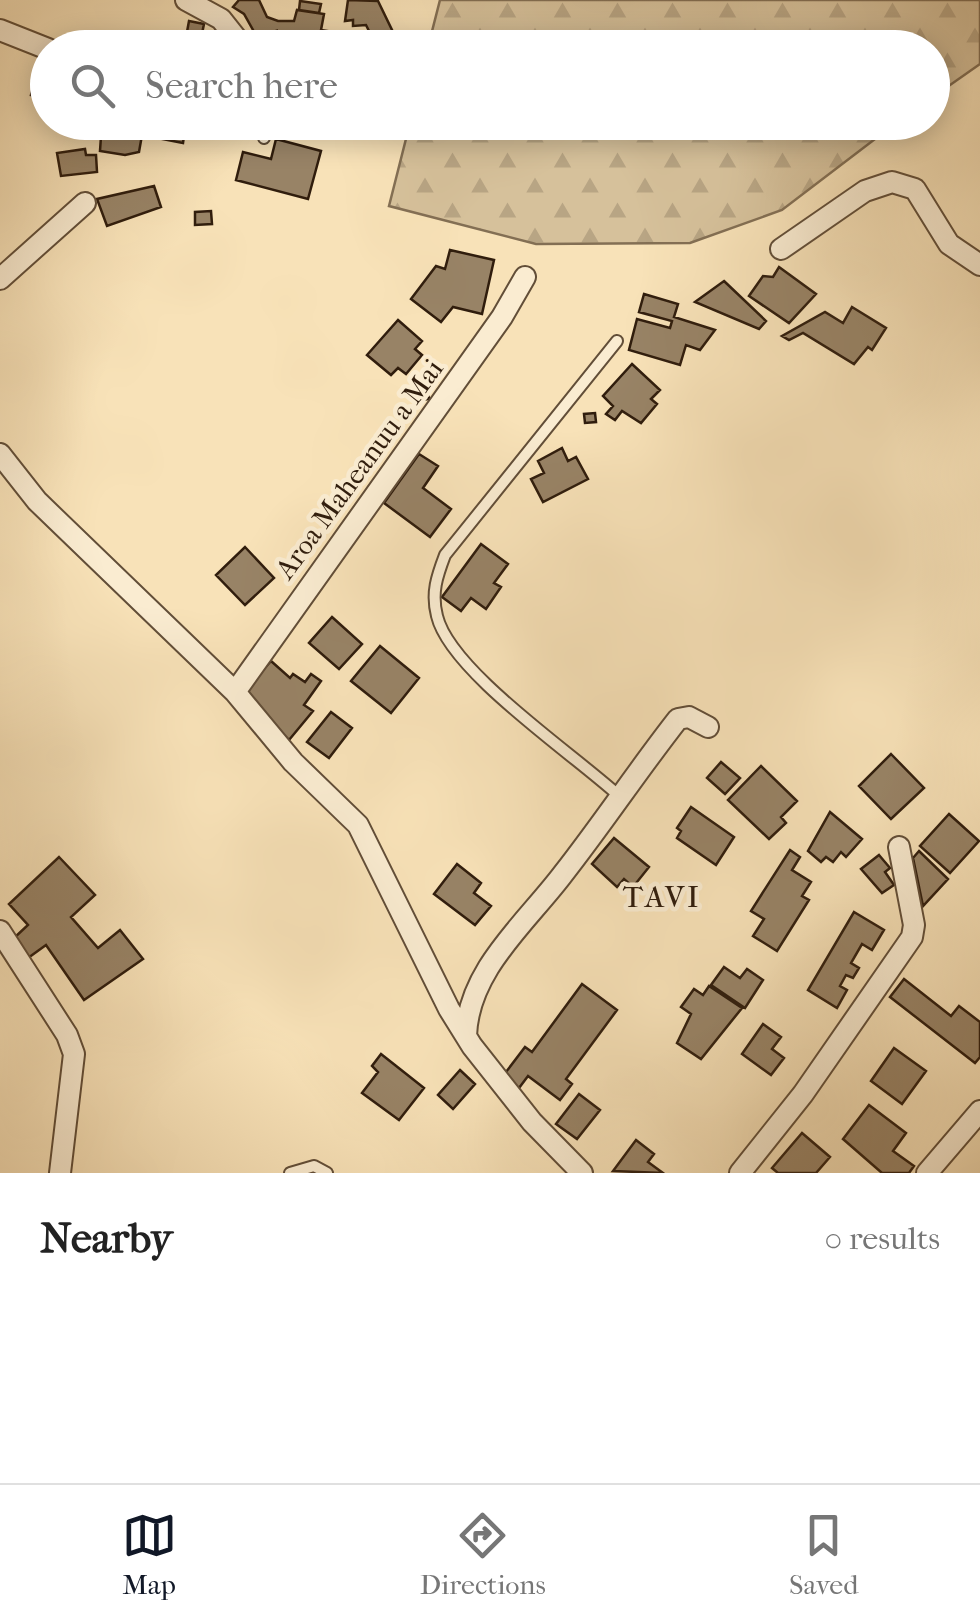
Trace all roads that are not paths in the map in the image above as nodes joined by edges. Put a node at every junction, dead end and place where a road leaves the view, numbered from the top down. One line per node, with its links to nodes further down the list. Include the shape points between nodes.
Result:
1 (186, 0): 3 (street)
2 (0, 30): 4 (street)
3 (230, 30)
4 (30, 42)
5 (84, 204): 9 (street)
6 (781, 249): 7 (street, via 892,182 916,189 950,244)
7 (980, 265)
8 (525, 276): 12 (street, Aroa Maheanuu a Mai)
9 (0, 279)
10 (617, 341): 14 (lane, via 444,555 434,586 437,618 459,660)
11 (0, 454): 12 (street, via 37,501)
12 (234, 692): 17 (street, via 358,826)
13 (708, 727): 14 (street, via 689,717 678,720)
14 (618, 794): 17 (street, via 472,996)
15 (900, 847): 23 (street, via 912,937)
16 (0, 932): 19 (street, via 74,1054)
17 (466, 1036): 22 (street, via 532,1122)
18 (980, 1112): 24 (street)
19 (60, 1173)
20 (290, 1173): 21 (lane, via 314,1166)
21 (328, 1173)
22 (582, 1173)
23 (740, 1173)
24 (927, 1173)

